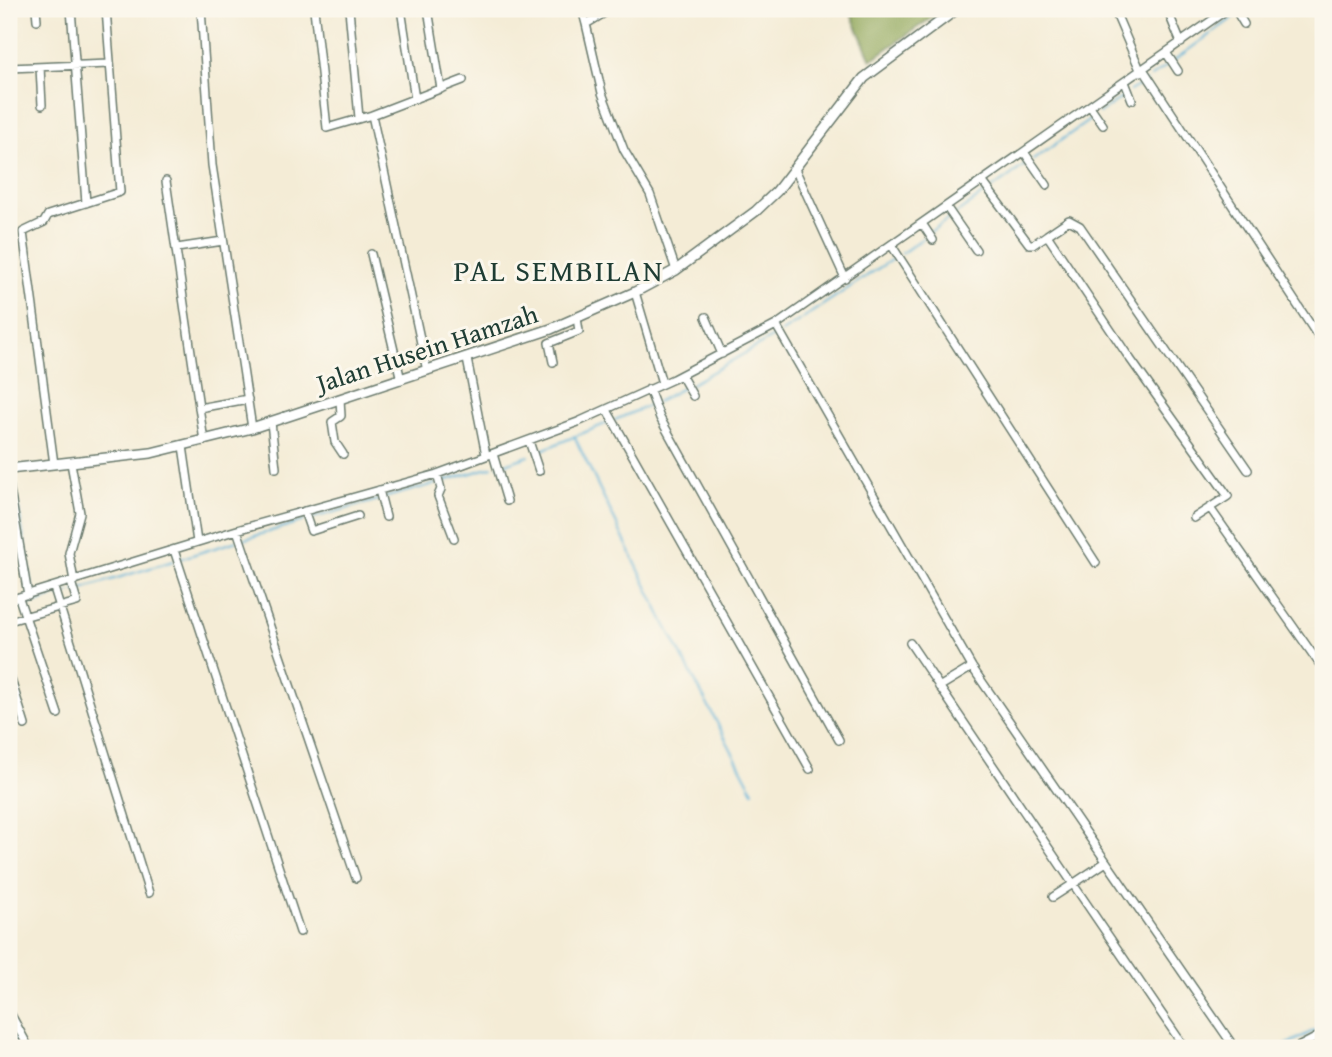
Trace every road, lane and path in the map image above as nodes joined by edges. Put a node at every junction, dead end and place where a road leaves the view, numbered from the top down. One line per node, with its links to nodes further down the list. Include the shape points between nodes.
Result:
1 (36, 9): 16 (street)
2 (71, 9): 22 (street)
3 (106, 9): 21 (street)
4 (201, 9): 47 (street, via 212,165)
5 (314, 9): 35 (street, via 327,128)
6 (349, 9): 35 (street)
7 (401, 9): 31 (street)
8 (428, 9): 29 (street)
9 (582, 9): 18 (street)
10 (611, 9): 18 (street)
11 (957, 9): 38 (street, Jalan Husein Hamzah, via 864,78)
12 (1114, 9): 26 (street)
13 (1167, 9): 19 (street)
14 (1228, 9): 19 (street)
15 (1235, 9): 17 (street)
16 (37, 20)
17 (1243, 22)
18 (586, 24): 52 (street, via 602,93 624,149 650,194)
19 (1181, 43): 20 (street)
20 (1168, 56): 25 (street); 26 (street)
21 (109, 64): 22 (street); 42 (street, via 120,192)
22 (74, 66): 23 (street); 42 (street)
23 (40, 67): 24 (street); 32 (street)
24 (9, 68)
25 (1177, 70)
26 (1143, 71): 28 (street); 58 (street)
27 (463, 80): 29 (street)
28 (1125, 83): 30 (street); 33 (street)
29 (441, 89): 31 (street)
30 (1131, 97)
31 (415, 99): 34 (street)
32 (42, 106)
33 (1091, 107): 36 (street); 37 (street)
34 (372, 115): 35 (street); 62 (street)
35 (359, 118)
36 (1101, 124)
37 (1026, 154): 40 (street); 41 (street)
38 (794, 169): 52 (street, Jalan Husein Hamzah, via 756,211); 53 (street)
39 (166, 181): 49 (street)
40 (985, 184): 43 (street); 45 (street, via 1030,245)
41 (1047, 186)
42 (86, 203): 80 (street, via 48,215 44,222 23,232)
43 (948, 209): 44 (street); 50 (street)
44 (924, 227): 46 (street); 48 (street)
45 (1047, 235): 83 (street, via 1069,220 1080,226); 89 (street, via 1228,496)
46 (933, 240)
47 (223, 241): 49 (street); 68 (street)
48 (892, 247): 53 (street); 98 (street)
49 (177, 248): 70 (street)
50 (976, 250)
51 (371, 254): 64 (street)
52 (676, 270): 54 (street, Jalan Husein Hamzah)
53 (845, 278): 57 (street)
54 (635, 292): 56 (street, Jalan Husein Hamzah); 65 (street)
55 (706, 317): 59 (street)
56 (577, 318): 60 (street, Jalan Husein Hamzah); 61 (street, via 579,331 549,343)
57 (776, 326): 59 (street); 108 (street)
58 (1323, 344)
59 (722, 354): 63 (street)
60 (467, 359): 62 (street, Jalan Husein Hamzah); 78 (street)
61 (553, 362)
62 (427, 371): 64 (street, Jalan Husein Hamzah)
63 (681, 375): 65 (street); 67 (street)
64 (401, 380): 69 (street, Jalan Husein Hamzah)
65 (662, 383): 66 (street)
66 (649, 391): 71 (street); 114 (street)
67 (693, 396)
68 (248, 399): 70 (street); 73 (street)
69 (340, 400): 72 (street, Jalan Husein Hamzah); 77 (street, via 341,416 332,422 335,442)
70 (199, 408): 74 (street)
71 (608, 411): 75 (street); 115 (street)
72 (271, 422): 73 (street, Jalan Husein Hamzah); 82 (street)
73 (253, 428): 74 (street, Jalan Husein Hamzah)
74 (204, 441): 76 (street, Jalan Husein Hamzah)
75 (530, 443): 78 (street); 84 (street)
76 (183, 446): 79 (street, Jalan Husein Hamzah); 96 (street)
77 (343, 454)
78 (491, 456): 85 (street); 88 (street)
79 (71, 463): 80 (street, Jalan Husein Hamzah); 99 (street, via 80,513 69,553)
80 (54, 464): 81 (street, Jalan Husein Hamzah)
81 (11, 468)
82 (276, 468)
83 (1248, 470)
84 (539, 471)
85 (437, 476): 87 (street); 95 (street, via 438,496)
86 (9, 484): 101 (street)
87 (379, 493): 90 (street); 92 (street)
88 (507, 501)
89 (1210, 508): 93 (street); 109 (street)
90 (305, 513): 91 (street, via 311,531); 94 (street)
91 (358, 516)
92 (386, 517)
93 (1194, 519)
94 (238, 533): 96 (street); 117 (street)
95 (454, 538)
96 (197, 542): 97 (street)
97 (175, 552): 99 (street); 121 (street)
98 (1096, 563)
99 (73, 583): 100 (street); 104 (street, via 77,602)
100 (54, 588): 101 (street); 104 (street)
101 (31, 594): 102 (street)
102 (20, 598): 103 (street); 105 (street)
103 (9, 600)
104 (58, 606): 105 (street); 119 (street)
105 (24, 615): 106 (street); 112 (street)
106 (9, 621)
107 (910, 643): 111 (street)
108 (972, 667): 111 (street); 116 (street)
109 (1323, 669)
110 (9, 673): 113 (street)
111 (939, 687): 118 (street)
112 (58, 714)
113 (25, 725)
114 (839, 740)
115 (810, 769)
116 (1106, 862): 118 (street); 124 (street)
117 (356, 878)
118 (1073, 884): 120 (street); 126 (street)
119 (149, 893)
120 (1053, 897)
121 (300, 932)
122 (9, 1012): 125 (street)
123 (1323, 1034): 127 (street)
124 (1234, 1047)
125 (29, 1048)
126 (1185, 1048)
127 (1296, 1048)

